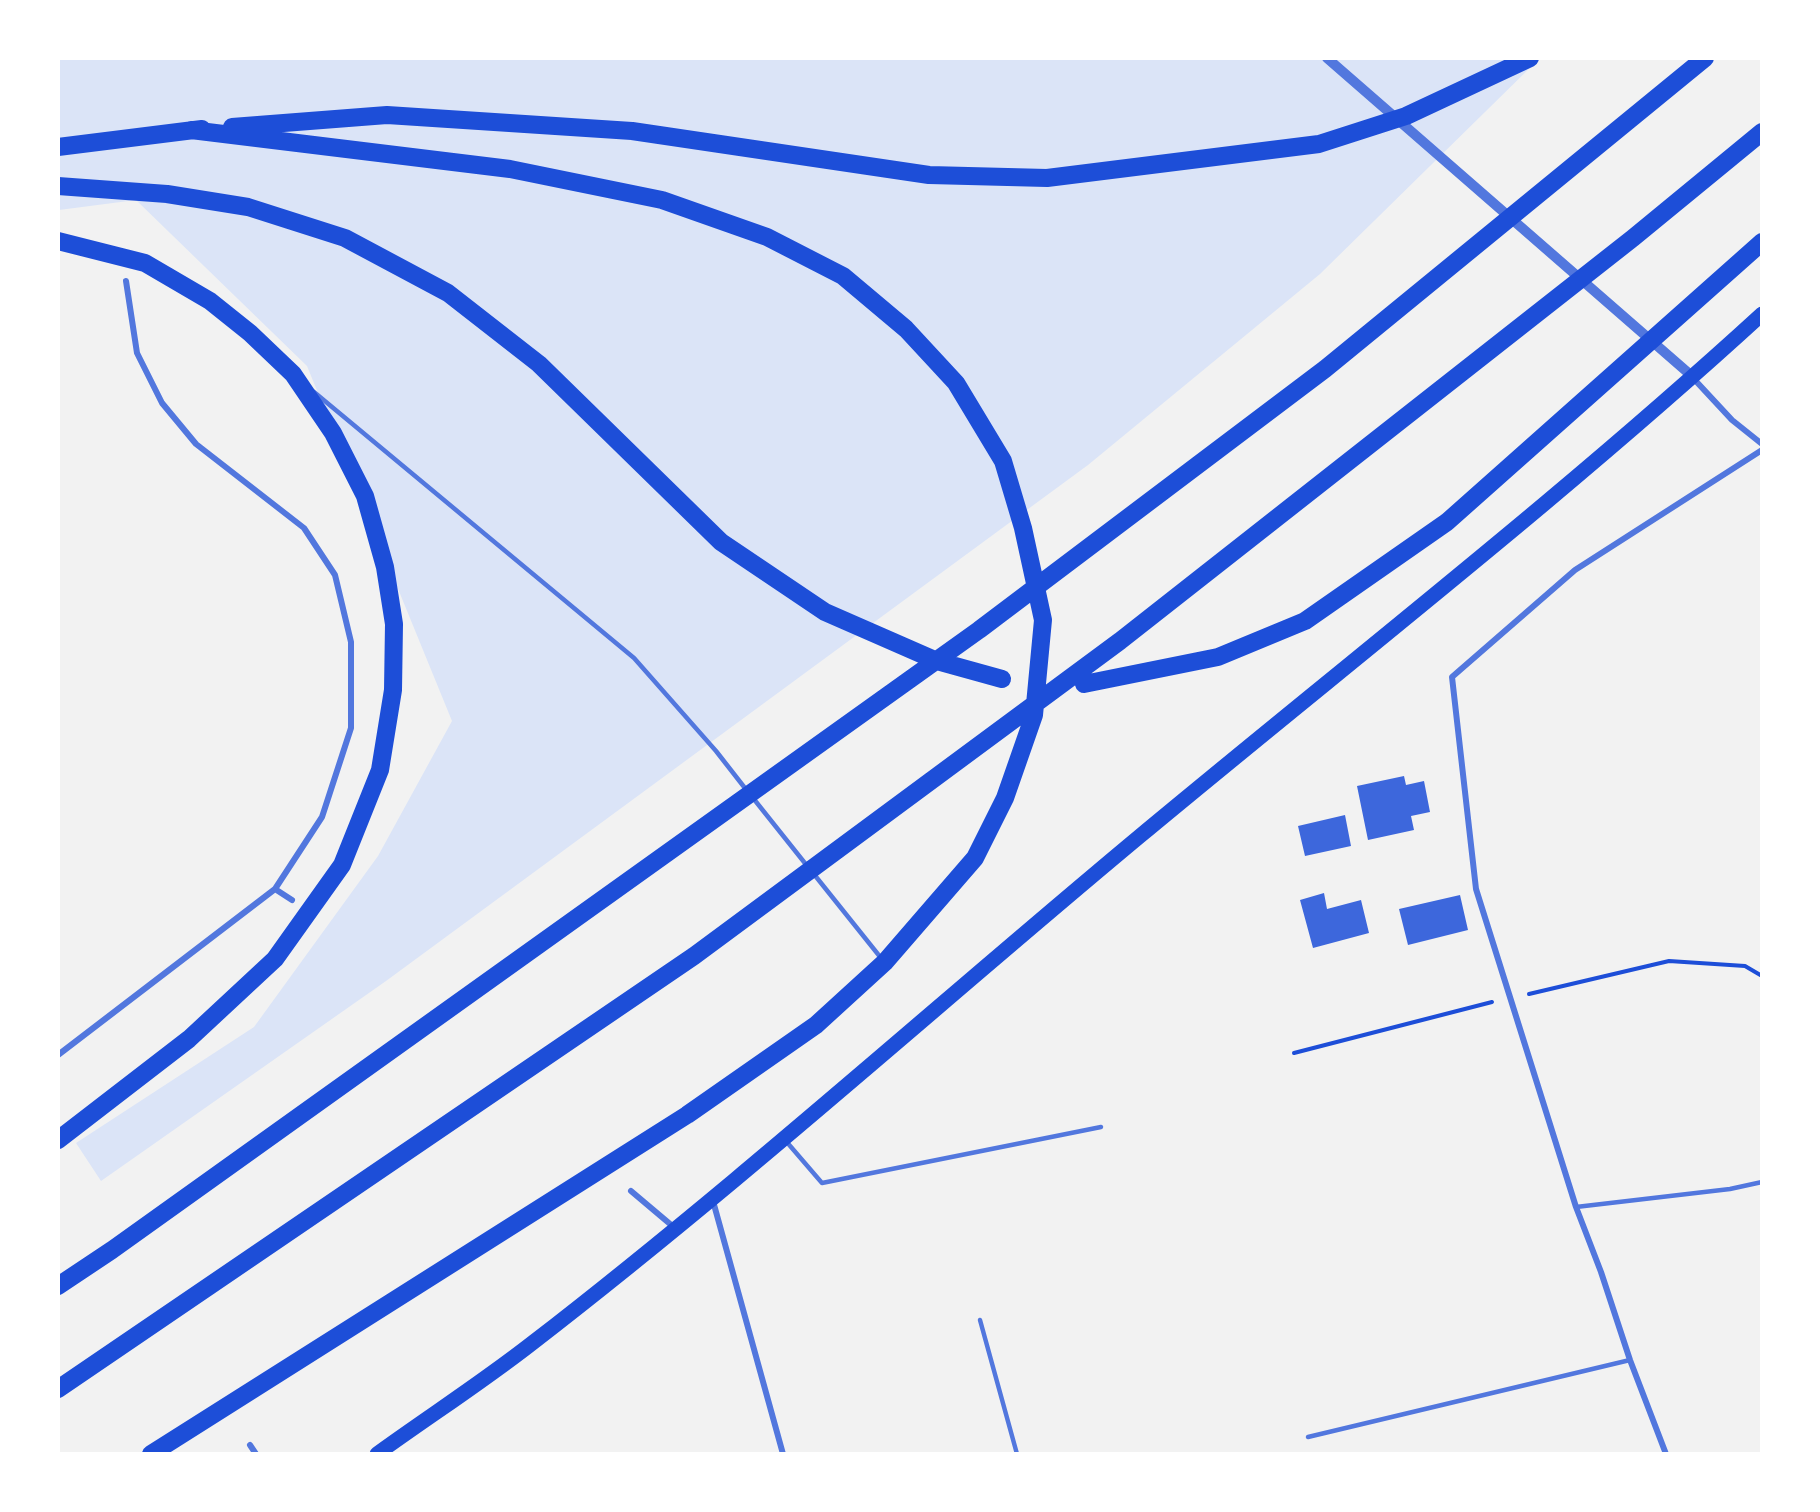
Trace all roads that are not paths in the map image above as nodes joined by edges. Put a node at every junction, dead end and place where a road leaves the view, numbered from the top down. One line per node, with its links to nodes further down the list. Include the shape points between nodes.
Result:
1 (1327, 58): 13 (street)
2 (1530, 58): 4 (highway, via 1406,116 1319,144 1047,178 929,175 632,131 387,115)
3 (1705, 58): 30 (highway, via 1325,369 979,630)
4 (191, 130): 6 (highway); 20 (highway, via 510,169 662,200 767,237 843,276 906,329 956,383 1003,461 1023,528 1043,620 1034,715 1005,798 975,858)
5 (1761, 132): 33 (highway, via 1633,238 1120,641 693,956)
6 (58, 147)
7 (58, 186): 16 (highway, via 166,194 248,207 345,238 448,292 539,364 721,542 825,612 937,661)
8 (58, 241): 12 (highway, via 145,263 210,301)
9 (1761, 242): 17 (highway, via 1447,522 1305,621 1218,657)
10 (126, 281): 18 (street, via 137,353 162,403 196,444 304,528 335,575 351,642 351,729 322,817)
11 (1761, 314): 13 (main road)
12 (293, 374): 20 (lane, via 634,658 716,751); 24 (highway, via 333,433 365,496 385,567 394,624 393,690 380,770 342,865 275,959 189,1039)
13 (1692, 377): 14 (street); 23 (main road, via 1569,484 1129,845)
14 (1761, 444)
15 (1761, 450): 28 (street, via 1575,570 1452,677 1476,889)
16 (1002, 679)
17 (1084, 684)
18 (275, 889): 19 (street); 21 (street)
19 (292, 900)
20 (885, 962): 36 (highway, via 816,1025 687,1115)
21 (58, 1056)
22 (1101, 1127): 23 (lane, via 822,1183)
23 (784, 1139): 27 (main road)
24 (58, 1140)
25 (1761, 1182): 28 (lane)
26 (631, 1191): 29 (street)
27 (712, 1200): 29 (main road); 39 (street)
28 (1576, 1207): 32 (street)
29 (676, 1229): 38 (main road, via 527,1347)
30 (58, 1286)
31 (980, 1320): 40 (lane)
32 (1630, 1360): 34 (lane); 41 (street)
33 (58, 1389)
34 (1308, 1437)
35 (250, 1445): 37 (street)
36 (151, 1454)
37 (256, 1454)
38 (377, 1454)
39 (783, 1454)
40 (1017, 1454)
41 (1666, 1454)

